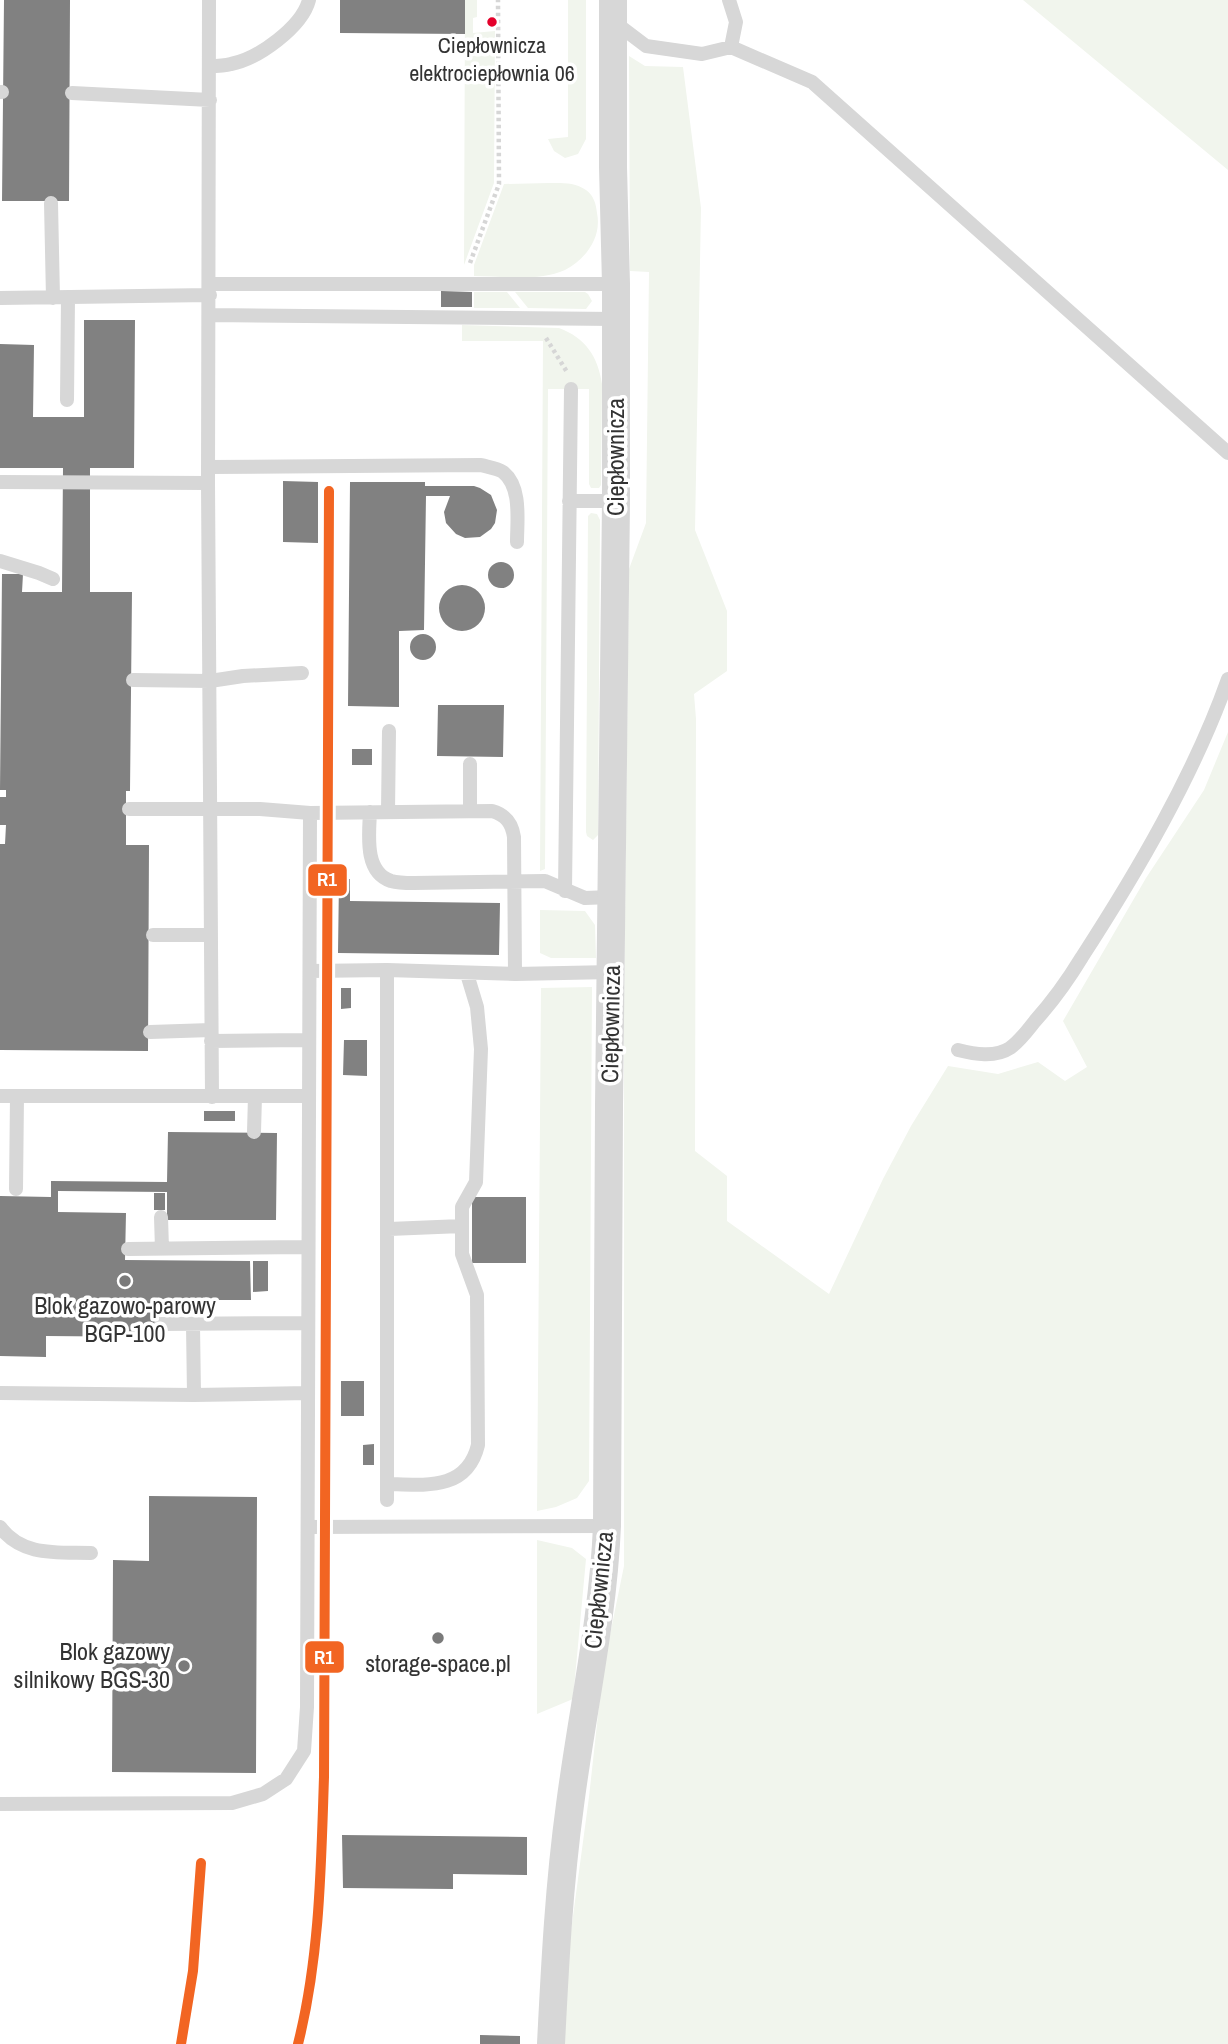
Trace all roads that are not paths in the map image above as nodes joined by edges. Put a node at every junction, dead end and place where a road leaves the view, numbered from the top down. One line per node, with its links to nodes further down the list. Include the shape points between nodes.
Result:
1 (209, 0): 6 (lane)
2 (309, 0): 6 (lane, via 296,23 269,46 246,60)
3 (729, 0): 5 (lane, via 736,22)
4 (613, 10): 5 (lane, via 646,46 702,54); 10 (street, Ciepłownicza)
5 (731, 47): 19 (lane, via 812,82)
6 (209, 66): 8 (lane)
7 (72, 93): 8 (lane)
8 (210, 100): 11 (lane)
9 (51, 203): 13 (lane)
10 (616, 284): 11 (lane); 16 (street, Ciepłownicza)
11 (209, 289): 14 (lane); 15 (lane)
12 (0, 298): 13 (lane)
13 (53, 298): 14 (lane)
14 (68, 298): 18 (lane)
15 (210, 315): 16 (lane); 20 (lane)
16 (616, 318): 24 (street, Ciepłownicza)
17 (571, 389): 23 (lane)
18 (67, 400)
19 (1228, 453)
20 (209, 467): 22 (lane); 25 (lane, via 481,465 503,472 510,481 517,506)
21 (0, 482): 22 (lane)
22 (208, 483): 31 (lane)
23 (569, 501): 24 (lane); 41 (lane)
24 (616, 501): 42 (street, Ciepłownicza)
25 (517, 542)
26 (0, 561): 27 (lane)
27 (53, 579)
28 (302, 673): 31 (lane)
29 (1228, 679): 53 (lane, via 1155,837 1059,994 1020,1039 1001,1053)
30 (132, 680): 31 (lane)
31 (210, 681): 35 (lane)
32 (389, 731): 38 (lane)
33 (470, 764): 36 (lane)
34 (129, 809): 35 (lane)
35 (211, 810): 39 (lane); 44 (lane)
36 (470, 811): 38 (lane); 40 (lane, via 500,813 510,822)
37 (370, 812): 38 (lane); 39 (lane); 40 (lane, via 370,852 383,877 414,883)
38 (388, 812)
39 (310, 813): 46 (lane)
40 (515, 881): 41 (lane, via 545,881); 49 (lane)
41 (565, 891): 42 (lane, via 585,898)
42 (611, 897): 47 (street, Ciepłownicza)
43 (153, 935): 44 (lane)
44 (211, 935): 51 (lane)
45 (387, 970): 46 (lane); 48 (lane); 63 (lane)
46 (310, 971): 52 (lane)
47 (612, 972): 49 (lane); 75 (street, Ciepłownicza)
48 (467, 974): 49 (lane); 62 (lane, via 478,1007 481,1049 476,1182 461,1207)
49 (514, 974)
50 (150, 1032): 51 (lane)
51 (211, 1036): 52 (lane); 58 (lane)
52 (308, 1040): 57 (lane)
53 (958, 1050)
54 (0, 1096): 55 (lane)
55 (17, 1096): 58 (lane); 60 (lane)
56 (255, 1096): 57 (lane); 58 (lane); 59 (lane)
57 (308, 1096): 64 (lane)
58 (212, 1097)
59 (254, 1132)
60 (16, 1189)
61 (161, 1217): 65 (lane)
62 (462, 1226): 63 (lane); 73 (lane, via 462,1254 477,1295 475,1457 469,1468 450,1481)
63 (389, 1229): 73 (lane)
64 (307, 1247): 65 (lane); 67 (lane)
65 (162, 1248): 66 (lane)
66 (128, 1249)
67 (307, 1323): 69 (lane); 71 (lane)
68 (161, 1324): 69 (lane)
69 (193, 1325): 72 (lane)
70 (0, 1393): 72 (lane)
71 (308, 1393): 72 (lane); 77 (lane)
72 (194, 1395)
73 (387, 1484): 74 (lane)
74 (387, 1500)
75 (607, 1526): 77 (lane); 80 (street, Ciepłownicza, via 602,1593 559,1899)
76 (0, 1527): 78 (lane, via 19,1545 40,1552)
77 (308, 1527): 79 (lane, via 304,1751 286,1779 263,1794 232,1803)
78 (91, 1553)
79 (0, 1804)
80 (551, 2044)

